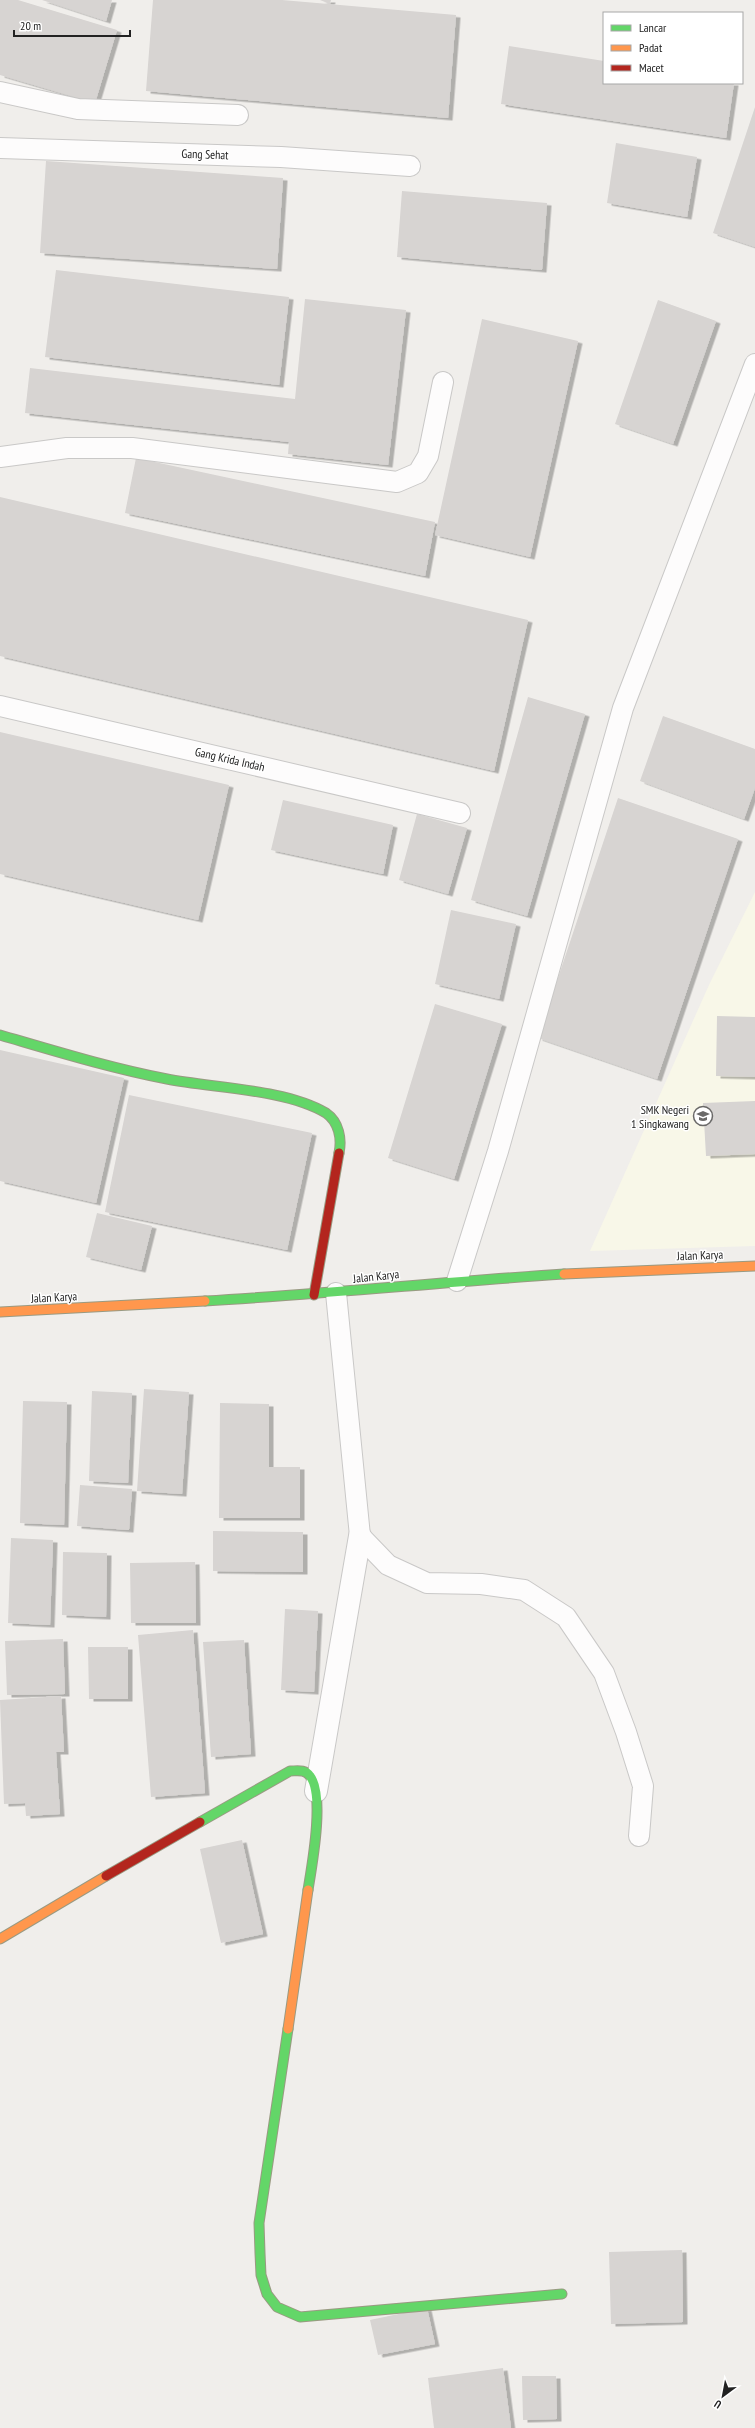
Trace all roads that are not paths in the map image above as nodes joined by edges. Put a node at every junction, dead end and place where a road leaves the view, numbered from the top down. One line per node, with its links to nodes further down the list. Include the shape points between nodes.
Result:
1 (0, 92): 2 (lane, via 78,109)
2 (238, 115)
3 (0, 148): 4 (lane, Gang Sehat, via 280,157)
4 (410, 166)
5 (755, 364): 12 (lane, via 623,708 498,1151)
6 (443, 382): 7 (lane, via 428,456 418,473 397,482 132,448 67,448)
7 (0, 457)
8 (0, 706): 9 (lane, Gang Krida Indah)
9 (460, 813)
10 (0, 1035): 14 (street, via 165,1078 286,1100 322,1111 332,1117 340,1131 341,1145)
11 (755, 1266): 12 (street, Jalan Karya, via 616,1270)
12 (457, 1281): 13 (street, Jalan Karya)
13 (336, 1293): 14 (street, Jalan Karya); 16 (lane)
14 (314, 1295): 15 (street, Jalan Karya)
15 (0, 1312)
16 (360, 1536): 17 (street); 18 (lane, via 388,1565 427,1583 481,1584 524,1590 566,1617 604,1674 626,1732 643,1786)
17 (316, 1791): 19 (street, via 316,1785 308,1773 300,1769 290,1771); 20 (street, via 315,1844 259,2223 262,2285 270,2301 283,2311 300,2317)
18 (639, 1836)
19 (0, 1939)
20 (562, 2294)

